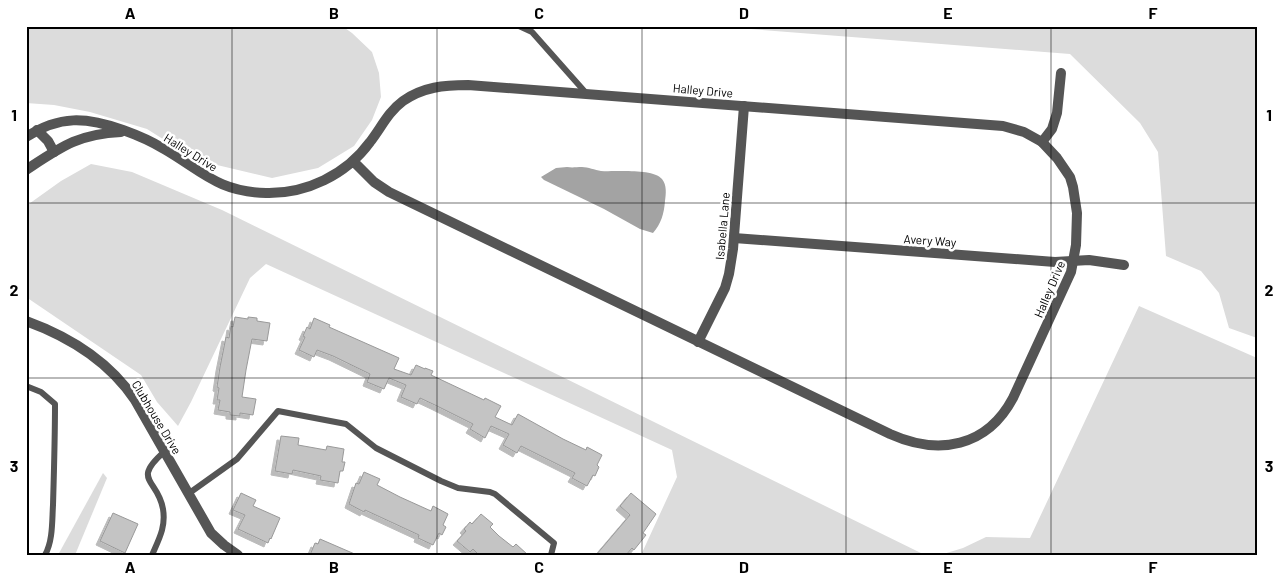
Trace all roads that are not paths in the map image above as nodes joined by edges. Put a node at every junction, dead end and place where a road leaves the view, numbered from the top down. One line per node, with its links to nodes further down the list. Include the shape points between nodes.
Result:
1 (519, 26): 3 (lane, via 532,32)
2 (1061, 73): 8 (street, via 1057,113)
3 (586, 93): 4 (street, Halley Drive); 10 (street, Halley Drive, via 468,85 426,89 393,110)
4 (744, 106): 8 (street, Halley Drive, via 1003,126); 12 (street, Isabella Lane)
5 (37, 130): 6 (street, Halley Drive, via 75,120 103,123); 7 (street, Halley Drive); 9 (street)
6 (128, 132): 9 (street, Halley Drive, via 95,134); 10 (street, Halley Drive, via 162,147 210,179 252,193 303,188 327,179)
7 (26, 137)
8 (1042, 142): 13 (street, Halley Drive, via 1064,167 1074,187 1077,213)
9 (54, 152): 11 (street, Halley Drive)
10 (353, 161): 16 (street, Halley Drive, via 389,192)
11 (26, 170)
12 (734, 238): 13 (street, Avery Way, via 1054,262); 16 (street, Isabella Lane, via 725,288)
13 (1074, 260): 14 (street, Avery Way); 16 (street, Halley Drive, via 1066,286 1009,406 986,430 957,443 927,446 899,439)
14 (1124, 265)
15 (26, 320): 18 (street, Clubhouse Drive, via 75,344 112,371 135,400)
16 (698, 342)
17 (26, 386): 20 (lane, via 41,392 55,404 52,518 49,548)
18 (164, 452): 19 (street, Clubhouse Drive); 21 (lane, via 148,471 148,479 160,500 164,517 162,535)
19 (188, 494): 22 (street, Clubhouse Drive, via 210,533); 23 (lane, via 237,460 278,410 346,424 376,448 441,481 458,488 495,494 554,543)
20 (45, 555)
21 (152, 555)
22 (238, 555)
23 (551, 555)

